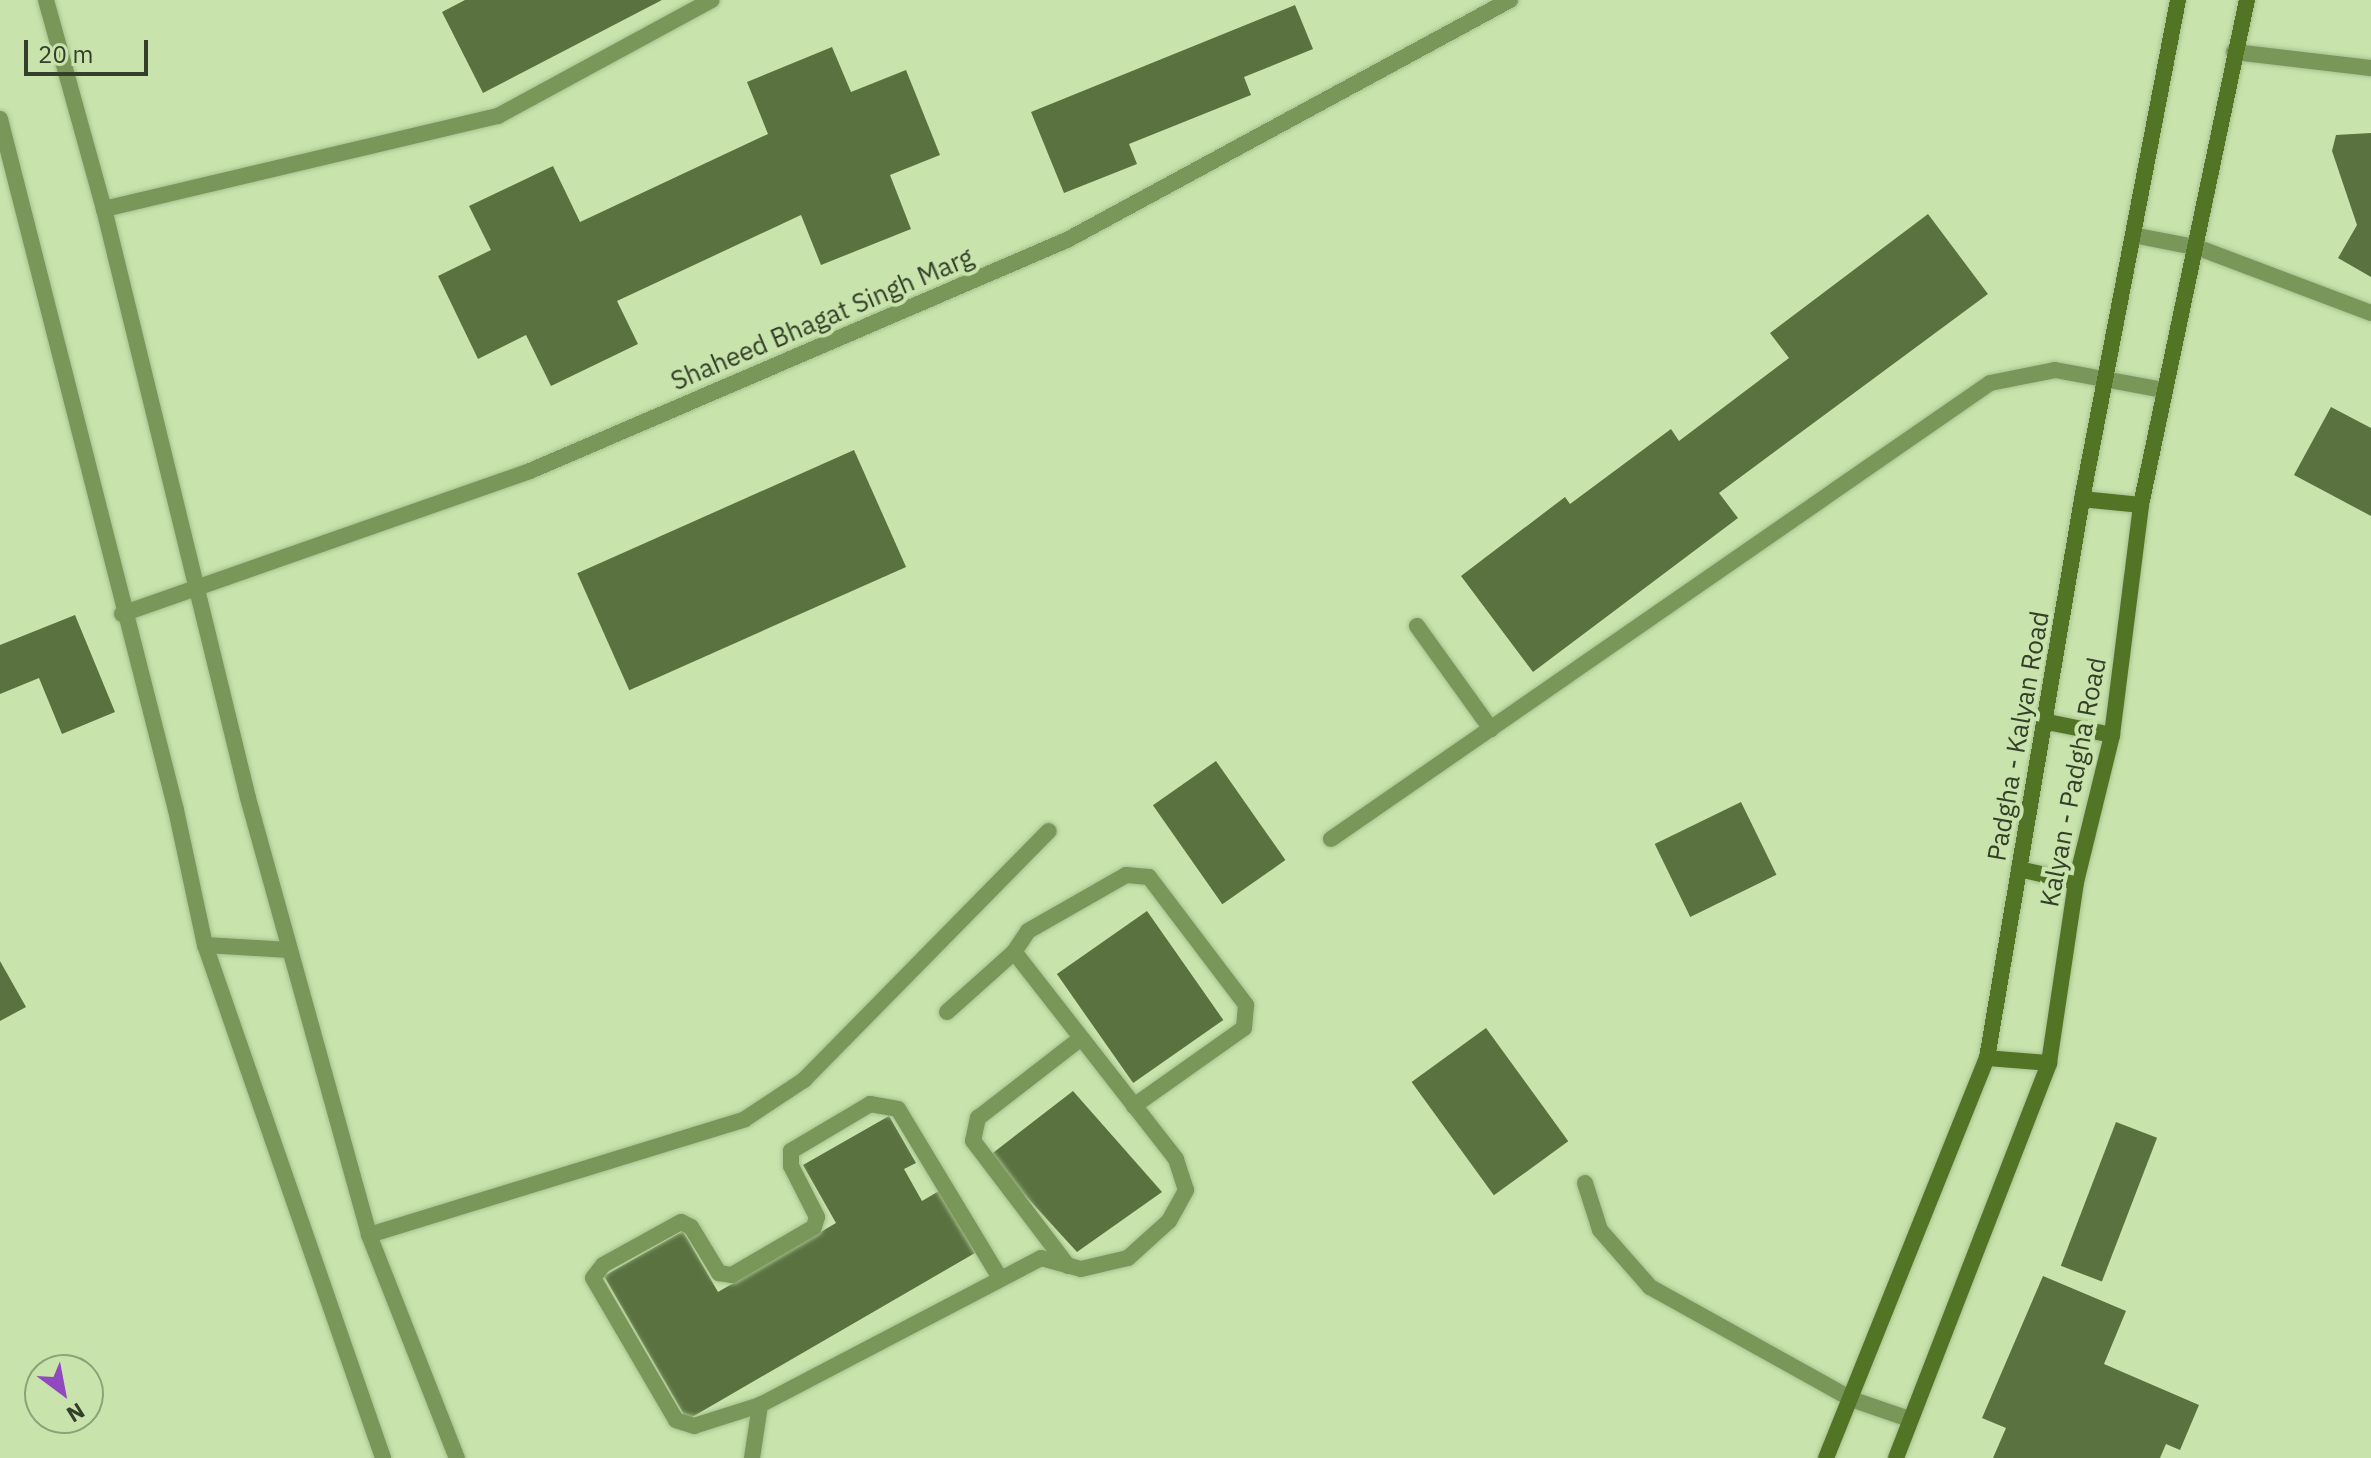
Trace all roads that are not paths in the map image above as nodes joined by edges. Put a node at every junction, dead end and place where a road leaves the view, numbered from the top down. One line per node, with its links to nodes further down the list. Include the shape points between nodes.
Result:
1 (46, 0): 9 (street)
2 (712, 0): 9 (street, via 498,116)
3 (1510, 0): 17 (street, Shaheed Bhagat Singh Marg, via 1067,240 530,471)
4 (2178, 0): 10 (main road, Padgha - Kalyan Road)
5 (2247, 0): 6 (main road, Kalyan - Padgha Road)
6 (2234, 52): 7 (street); 11 (main road, Kalyan - Padgha Road)
7 (2371, 68)
8 (0, 119): 18 (street)
9 (104, 209): 17 (street)
10 (2133, 235): 11 (street); 13 (main road, Padgha - Kalyan Road)
11 (2199, 248): 12 (street); 14 (main road, Kalyan - Padgha Road)
12 (2371, 313)
13 (2107, 382): 14 (street); 15 (main road, Padgha - Kalyan Road); 21 (street, via 2055,370 1990,383)
14 (2164, 390): 16 (main road, Kalyan - Padgha Road)
15 (2082, 499): 16 (main road); 20 (main road, Padgha - Kalyan Road)
16 (2141, 505): 22 (main road, Kalyan - Padgha Road)
17 (199, 588): 18 (street, Shaheed Bhagat Singh Marg); 28 (street)
18 (122, 614): 27 (street, via 176,810)
19 (1417, 626): 21 (street)
20 (2047, 722): 22 (main road); 25 (main road, Padgha - Kalyan Road)
21 (1491, 729): 24 (street)
22 (2112, 735): 26 (main road, Kalyan - Padgha Road)
23 (1049, 831): 36 (street, via 804,1080 745,1119)
24 (1331, 839)
25 (2019, 869): 26 (main road); 32 (main road, Padgha - Kalyan Road)
26 (2076, 882): 33 (main road, Kalyan - Padgha Road)
27 (205, 945): 28 (street); 42 (street)
28 (290, 950): 36 (street)
29 (1014, 952): 30 (street); 31 (street); 34 (street, via 1028,931 1126,875 1149,877 1246,1005 1244,1028)
30 (947, 1012)
31 (1081, 1038): 34 (street); 37 (street, via 978,1118 973,1141)
32 (1987, 1058): 33 (main road); 39 (main road, Padgha - Kalyan Road)
33 (2049, 1063): 41 (main road, Kalyan - Padgha Road)
34 (1134, 1106): 37 (street, via 1176,1159 1186,1190 1169,1221 1128,1258 1081,1269)
35 (1585, 1183): 39 (street, via 1600,1230 1650,1287)
36 (369, 1235): 43 (street)
37 (1068, 1266): 38 (street, via 1041,1258)
38 (1000, 1278): 40 (street); 40 (street, via 898,1109 870,1104 791,1151 791,1166 817,1217 814,1227 732,1275 719,1273 691,1227 681,1222 603,1265 593,1278 676,1420 694,1426)
39 (1851, 1399): 41 (street); 45 (main road, Padgha - Kalyan Road)
40 (760, 1405): 44 (street)
41 (1909, 1419): 46 (main road, Kalyan - Padgha Road)
42 (383, 1458)
43 (457, 1458)
44 (752, 1458)
45 (1826, 1458)
46 (1896, 1458)

